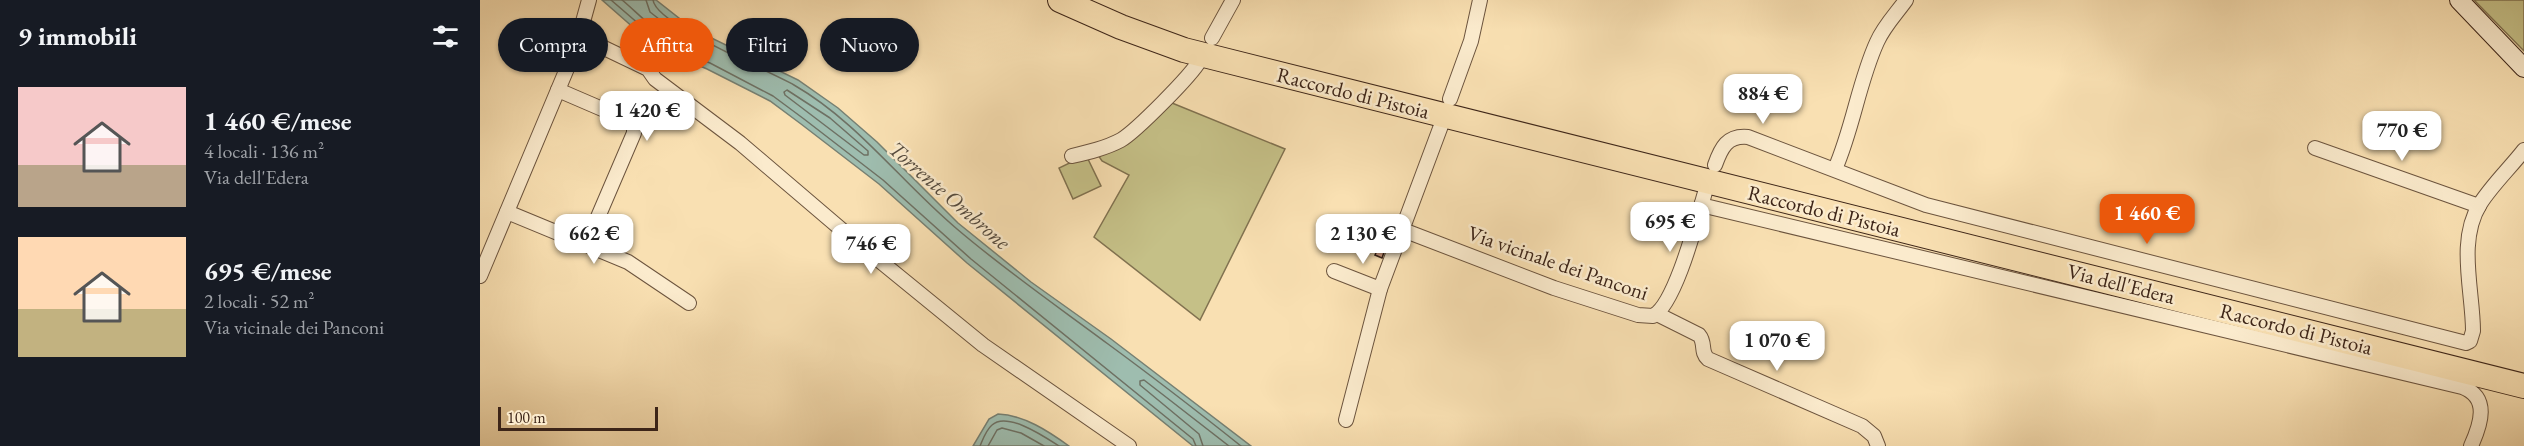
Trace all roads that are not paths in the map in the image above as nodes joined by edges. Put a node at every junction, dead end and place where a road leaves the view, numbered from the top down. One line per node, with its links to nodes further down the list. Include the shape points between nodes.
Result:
1 (589, 0): 8 (street)
2 (1060, 0): 34 (highway, Raccordo di Pistoia, via 1184,50)
3 (1086, 0): 33 (highway, Raccordo di Pistoia, via 1190,39)
4 (1233, 0): 9 (street)
5 (1480, 0): 15 (street, via 1471,41)
6 (1906, 0): 21 (street, via 1875,46)
7 (2459, 0): 12 (street)
8 (584, 18)
9 (1212, 38)
10 (608, 50): 36 (street, via 648,69 965,330)
11 (1200, 60): 19 (street, via 1128,135)
12 (2524, 68)
13 (566, 72): 14 (street)
14 (558, 90): 25 (street); 27 (street, via 634,126)
15 (1450, 99)
16 (1442, 123): 26 (street)
17 (2315, 148): 24 (street)
18 (2524, 150): 24 (street)
19 (1072, 156)
20 (1715, 165): 21 (street, via 1726,142 1743,136)
21 (1835, 169): 24 (street, Via dell'Edera, via 1926,205 2460,343 2470,341 2473,326 2468,244)
22 (1706, 189): 23 (street, Via vicinale dei Panconi)
23 (1701, 205): 32 (street, Via vicinale dei Panconi, via 1683,262); 38 (street, Via dell'Edera, via 2462,387 2476,395 2481,406)
24 (2479, 206)
25 (507, 212): 27 (street); 29 (street)
26 (1403, 230): 30 (street); 32 (street, Via vicinale dei Panconi, via 1578,296 1638,315)
27 (586, 245): 31 (street, via 638,268)
28 (1334, 271): 30 (street)
29 (480, 276)
30 (1380, 289): 35 (street)
31 (689, 303)
32 (1657, 314): 37 (street, via 1700,335 1708,359 1862,426 1874,436)
33 (2524, 374)
34 (2524, 386)
35 (1346, 420)
36 (1129, 446)
37 (1878, 446)
38 (2471, 446)

